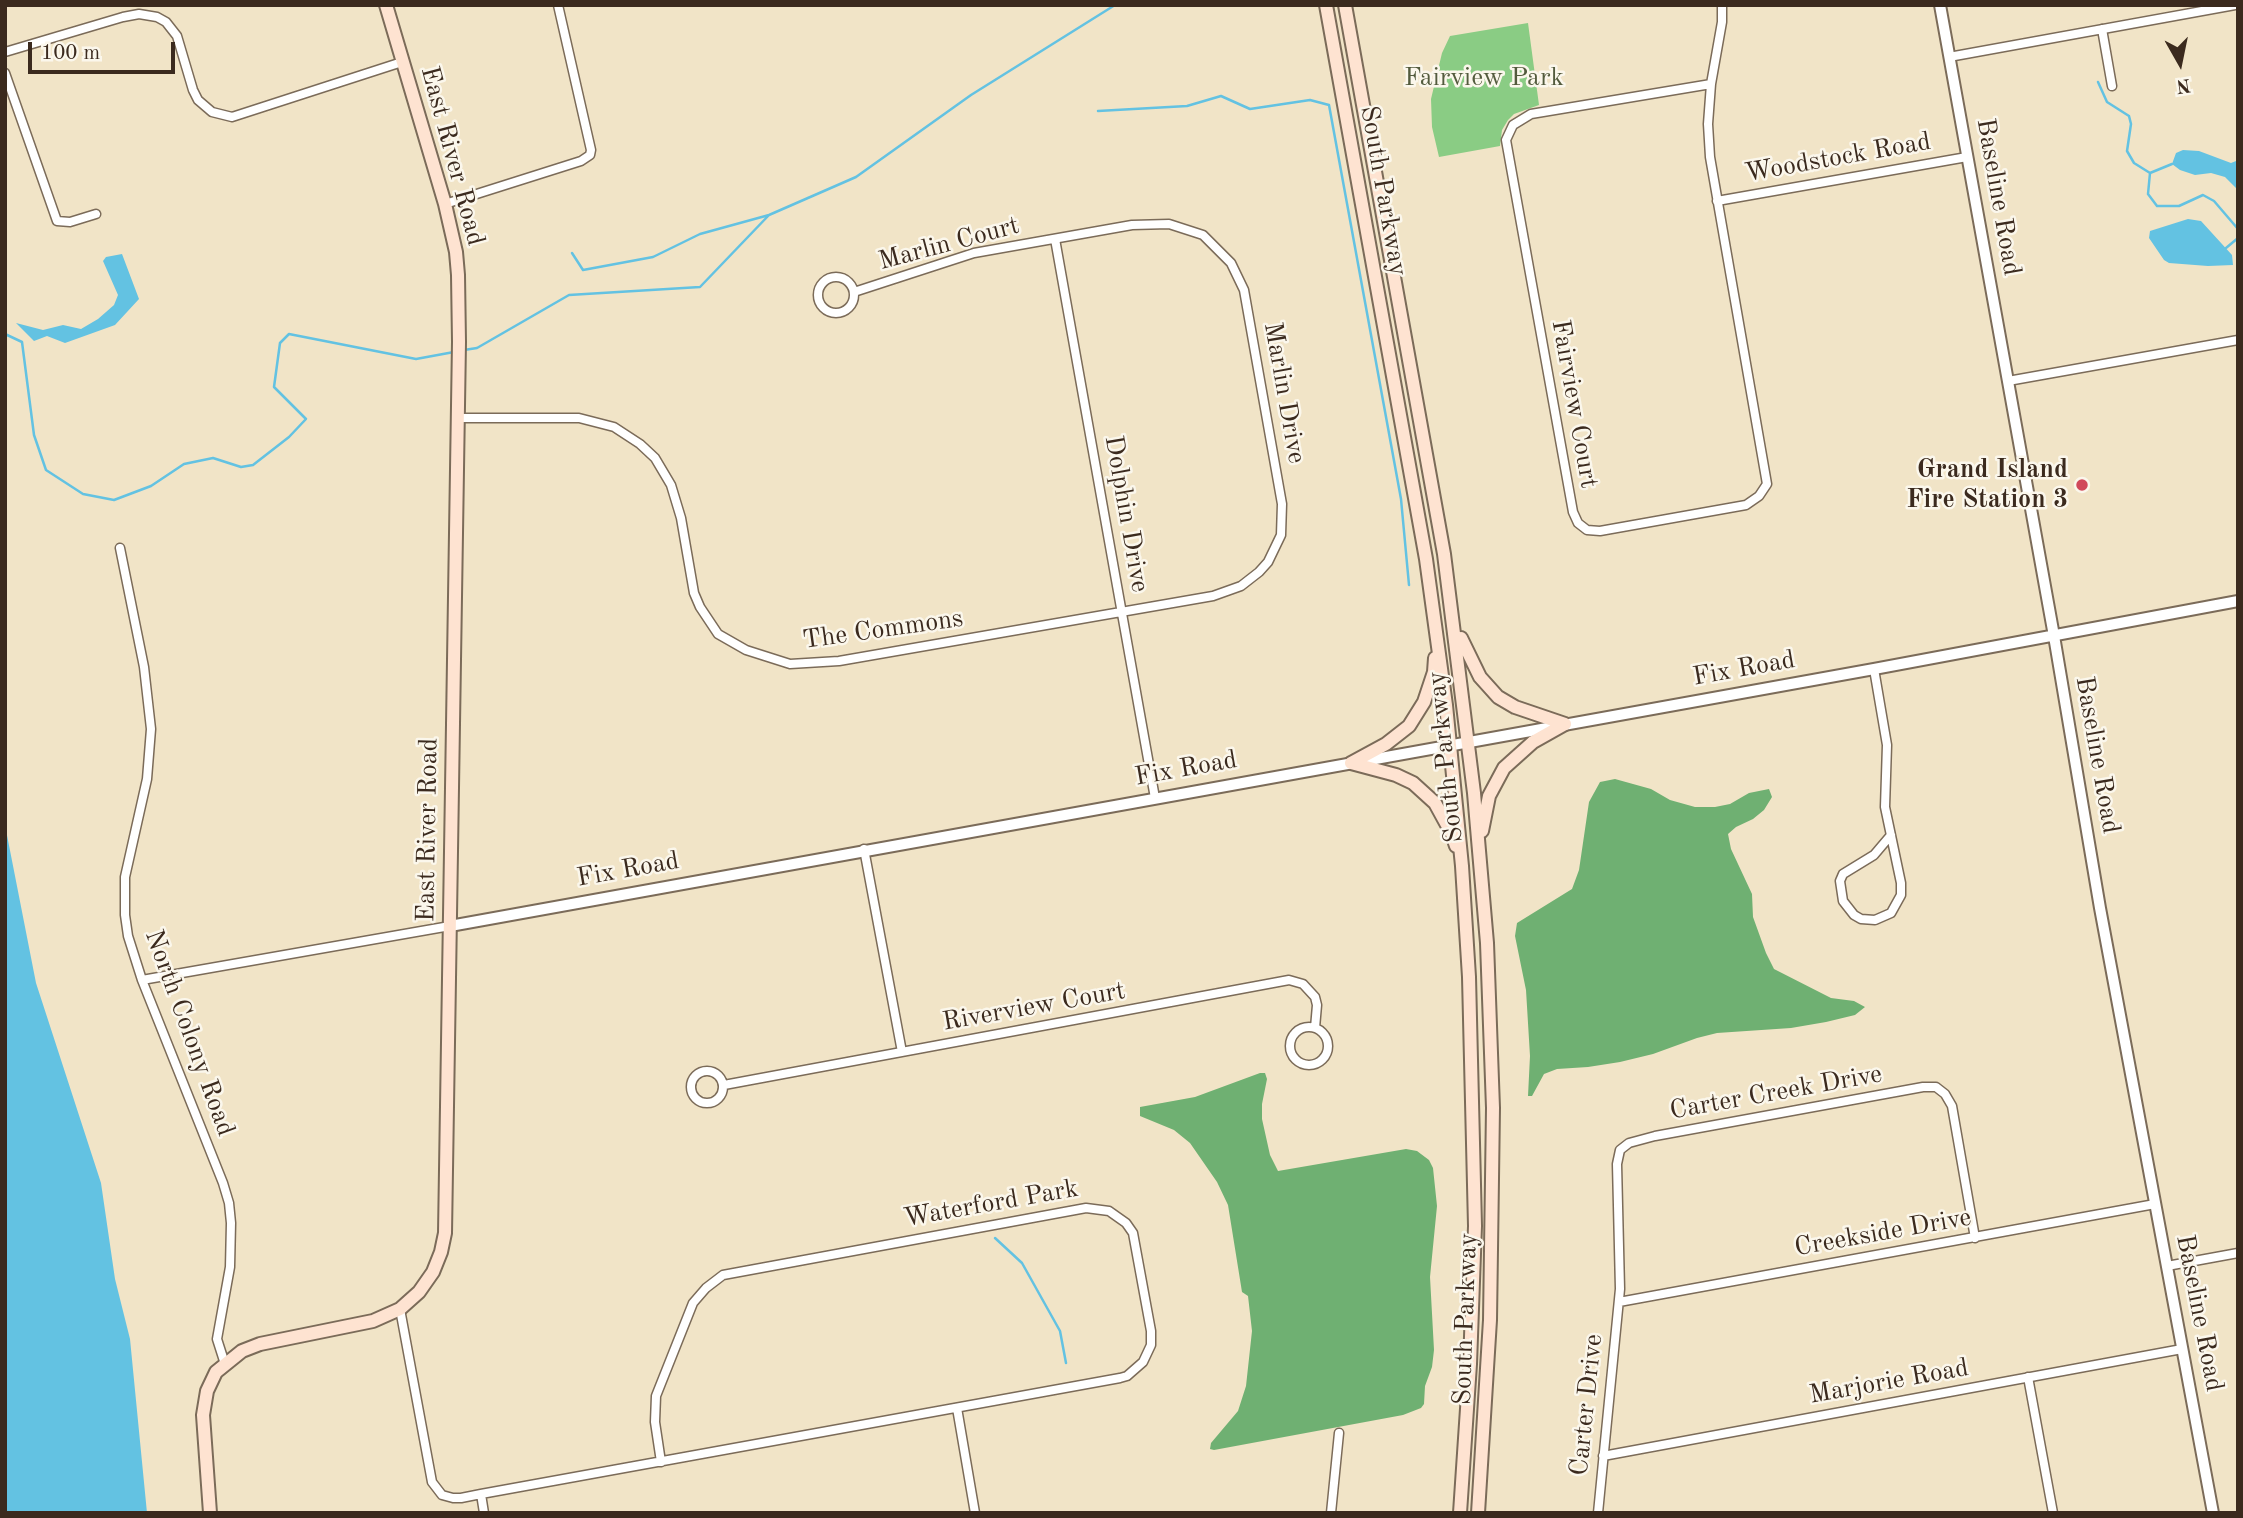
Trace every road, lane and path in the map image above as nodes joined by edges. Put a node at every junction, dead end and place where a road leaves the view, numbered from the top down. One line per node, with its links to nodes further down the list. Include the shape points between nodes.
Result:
1 (386, 5): 11 (main road, East River Road)
2 (558, 5): 17 (street, via 590,155)
3 (1326, 5): 27 (main road, South Parkway)
4 (1345, 5): 28 (main road, South Parkway)
5 (1723, 5): 13 (street)
6 (1940, 5): 10 (street, Baseline Road)
7 (2235, 5): 8 (street)
8 (2102, 29): 10 (street); 14 (street)
9 (5, 52): 11 (street, via 123,17 157,17 177,36 198,100 212,112 232,117)
10 (1949, 57): 15 (street, Baseline Road)
11 (402, 62): 17 (main road, East River Road)
12 (5, 73): 18 (street, via 57,221)
13 (1711, 84): 16 (street, Fairview Court, via 1708,124); 16 (street, Fairview Court, via 1531,114 1513,125 1506,139 1573,512 1587,530 1746,505 1767,484)
14 (2112, 86)
15 (1968, 157): 16 (street, Woodstock Road); 22 (street, Baseline Road)
16 (1717, 201)
17 (444, 204): 23 (main road, East River Road, via 457,262)
18 (96, 214)
19 (1055, 239): 20 (street, Marlin Court, via 974,253); 26 (street, Dolphin Drive); 26 (street, Marlin Drive, via 1148,223 1203,235 1223,252 1239,276 1253,340 1282,505 1277,547 1259,572 1231,591)
20 (854, 292): 20 (street, Marlin Court, via 847,281 836,277 823,282 818,298 828,312 842,313 852,304)
21 (2238, 340): 22 (street)
22 (2008, 381): 29 (street, Baseline Road)
23 (457, 418): 26 (street, The Commons, via 579,418 614,428 640,444 671,485 694,593 718,634 746,650 790,664 839,661); 40 (main road, East River Road)
24 (120, 548): 41 (street, North Colony Road, via 145,667 151,729 147,779 123,896 128,936)
25 (2238, 601): 29 (street, Fix Road)
26 (1122, 613): 35 (street, Dolphin Drive)
27 (1435, 619): 33 (main road, South Parkway); 34 (main road, via 1434,672 1418,714 1399,735)
28 (1454, 621): 31 (main road, via 1480,677 1492,692 1515,707); 32 (main road, South Parkway)
29 (2054, 636): 30 (street, Fix Road); 45 (street, Baseline Road)
30 (1874, 669): 31 (street, Fix Road); 36 (street, via 1887,745 1885,807)
31 (1565, 724): 32 (street, Fix Road); 37 (main road, via 1533,742 1504,768 1489,796)
32 (1468, 741): 33 (street, Fix Road); 37 (main road, South Parkway)
33 (1451, 745): 34 (street, Fix Road); 39 (main road, South Parkway)
34 (1351, 763): 35 (street, Fix Road); 39 (main road, via 1396,775 1426,794 1444,817)
35 (1155, 798): 38 (street, Fix Road)
36 (1891, 835): 36 (street, via 1840,881 1843,901 1861,919 1875,920 1891,913 1901,895)
37 (1479, 847): 64 (main road, South Parkway, via 1493,1122 1490,1307)
38 (864, 849): 40 (street, Fix Road); 43 (street)
39 (1462, 866): 63 (main road, South Parkway, via 1470,990 1475,1226)
40 (450, 926): 41 (street, Fix Road); 50 (main road, East River Road, via 445,1233 433,1272)
41 (142, 980): 52 (street, North Colony Road, via 229,1203 230,1267 217,1339)
42 (1315, 1028): 42 (street, Riverview Court, via 1299,1030 1291,1040 1291,1055 1305,1065 1320,1062 1327,1052 1326,1038); 43 (street, Riverview Court, via 1315,997 1303,984 1289,980)
43 (902, 1052): 44 (street, Riverview Court)
44 (724, 1085): 44 (street, Riverview Court, via 715,1073 703,1072 693,1080 691,1090 700,1102 712,1103 722,1095)
45 (2155, 1204): 46 (street, Creekside Drive); 48 (street, Baseline Road)
46 (1975, 1238): 49 (street, Creekside Drive); 49 (street, Carter Creek Drive, via 1951,1101 1939,1088 1923,1087 1629,1143 1620,1150 1617,1164)
47 (2238, 1253): 48 (street)
48 (2167, 1266): 51 (street, Baseline Road)
49 (1619, 1302): 56 (street, Carter Drive)
50 (400, 1309): 52 (main road, East River Road, via 373,1321 260,1344); 58 (street, Waterford Park, via 432,1482 448,1497)
51 (2182, 1349): 53 (street, Marjorie Road); 67 (street, Baseline Road)
52 (225, 1364): 59 (main road, East River Road, via 211,1381 205,1400)
53 (2028, 1377): 56 (street, Marjorie Road); 66 (street)
54 (957, 1408): 57 (street, Waterford Park); 57 (street, Waterford Park, via 1120,1378 1143,1362 1151,1331 1136,1241 1118,1215 1086,1208 723,1275 693,1303 656,1396); 61 (street)
55 (1339, 1433): 62 (street)
56 (1603, 1456): 65 (street, Carter Drive)
57 (661, 1462): 58 (street, Waterford Park)
58 (481, 1494): 60 (street)
59 (210, 1513)
60 (484, 1513)
61 (975, 1513)
62 (1331, 1513)
63 (1460, 1513)
64 (1478, 1513)
65 (1598, 1513)
66 (2053, 1513)
67 (2213, 1513)

